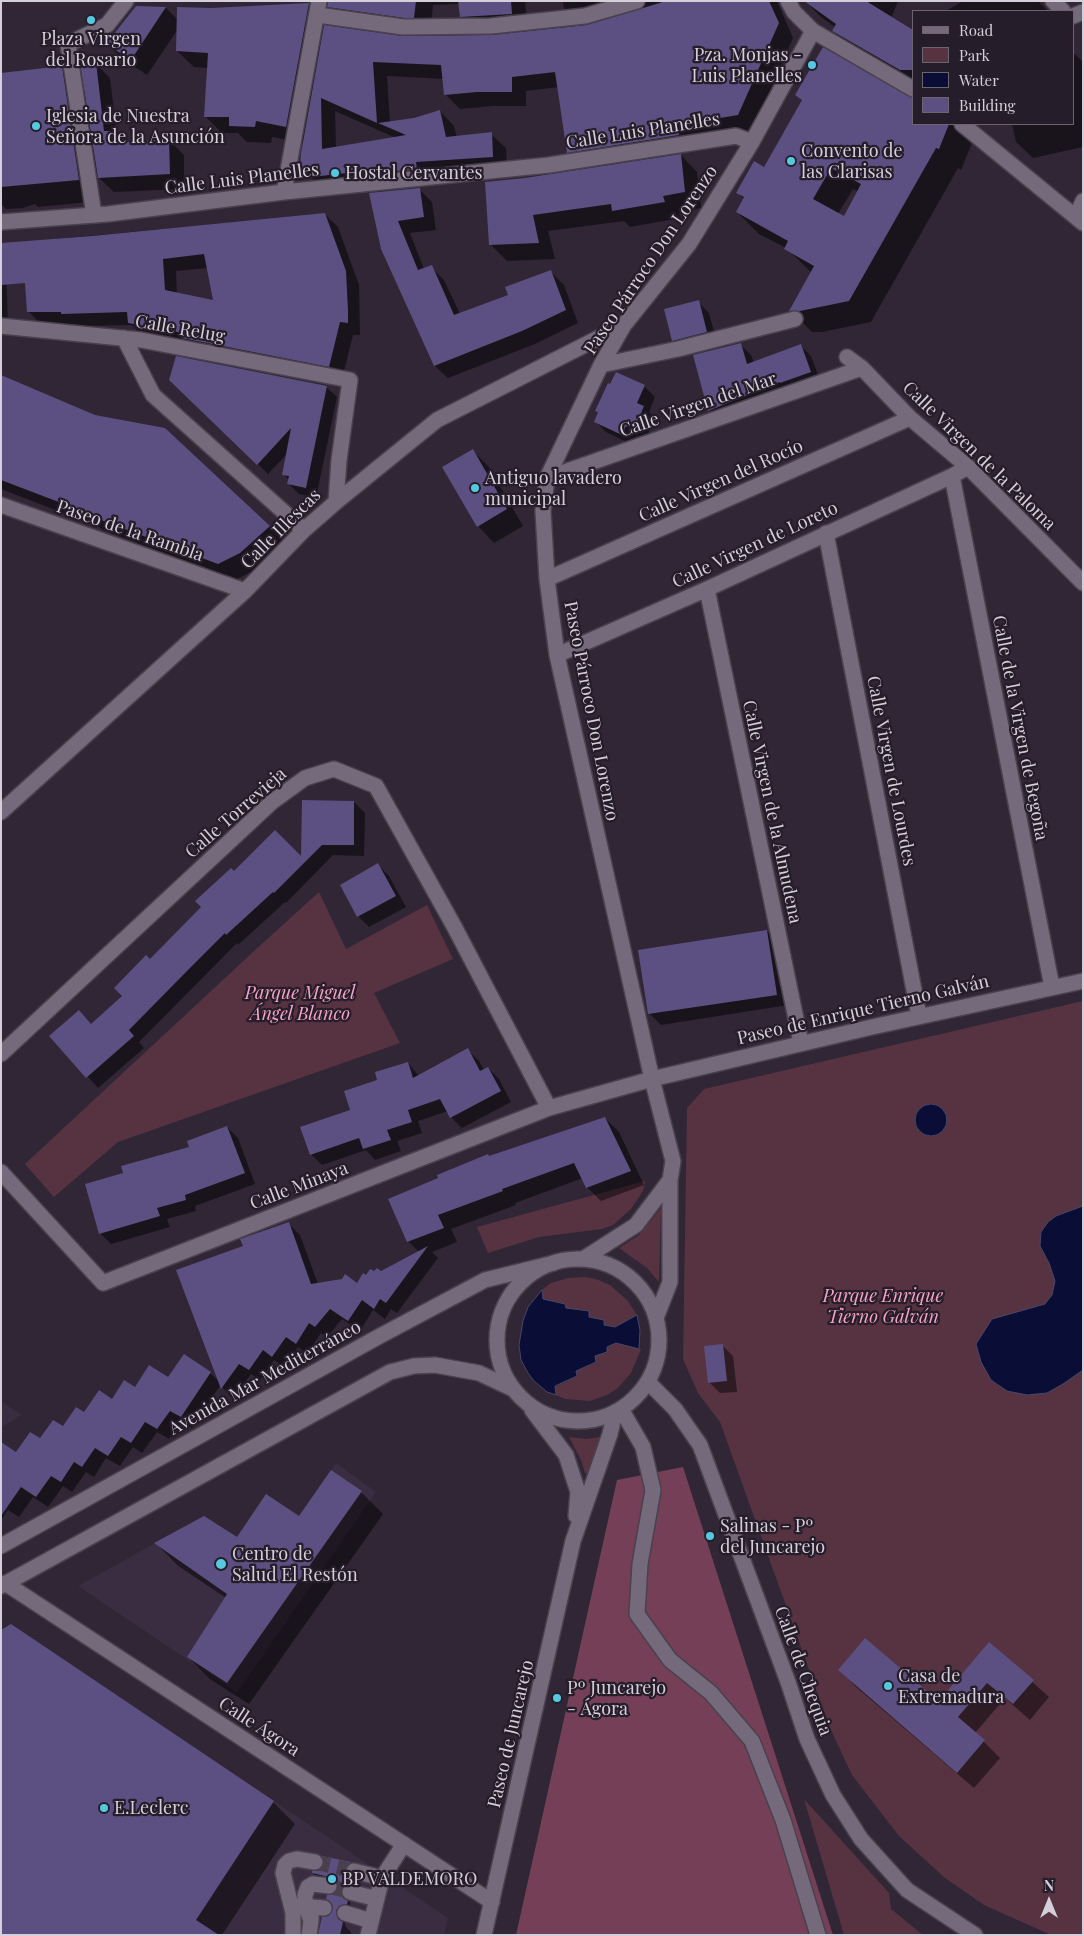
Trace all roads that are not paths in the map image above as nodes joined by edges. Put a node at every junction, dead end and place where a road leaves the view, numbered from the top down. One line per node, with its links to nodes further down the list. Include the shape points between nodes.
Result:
1 (126, 1): 13 (street, via 107,25 68,44)
2 (637, 1): 6 (street, via 585,16 491,26 403,27)
3 (788, 1): 7 (street)
4 (1053, 1): 5 (street)
5 (1062, 10)
6 (318, 11): 11 (street)
7 (813, 31): 8 (street); 10 (street, Paseo Párroco Don Lorenzo)
8 (912, 88)
9 (963, 125): 14 (street)
10 (752, 142): 11 (street, Calle Luis Planelles, via 736,136 549,165); 17 (street, Paseo Párroco Don Lorenzo, via 689,244)
11 (284, 192): 13 (street, Calle Luis Planelles)
12 (1083, 201): 14 (street)
13 (94, 215): 15 (street, Calle Luis Planelles)
14 (1079, 220)
15 (1, 222)
16 (795, 320): 21 (street)
17 (624, 325): 21 (street, Paseo Párroco Don Lorenzo); 27 (street, Calle Illescas, via 437,420)
18 (1, 326): 19 (street, Calle Relug)
19 (124, 338): 27 (street, Calle Relug, via 350,380); 29 (street, via 153,395)
20 (847, 357): 22 (street, Calle Virgen de la Paloma)
21 (601, 365): 26 (street, Paseo Párroco Don Lorenzo)
22 (862, 368): 23 (street, Calle Virgen de la Paloma); 26 (street, Calle Virgen del Mar)
23 (910, 418): 24 (street, Calle Virgen de la Paloma); 31 (street, Calle Virgen del Rocío)
24 (968, 467): 25 (street, Calle Virgen de Loreto); 32 (street, Calle Virgen de la Paloma)
25 (952, 476): 30 (street, Calle Virgen de Loreto); 38 (street, Calle de la Virgen de Begoña)
26 (547, 478): 31 (street, Paseo Párroco Don Lorenzo, via 543,511)
27 (336, 502): 29 (street, Calle Illescas)
28 (1, 505): 34 (street, Paseo de la Rambla)
29 (304, 530): 34 (street, Calle Illescas)
30 (826, 532): 33 (street, Calle Virgen de Loreto); 39 (street, Calle Virgen de Lourdes)
31 (547, 579): 35 (street, Paseo Párroco Don Lorenzo)
32 (1083, 583)
33 (707, 589): 35 (street, Calle Virgen de Loreto); 40 (street, Calle Virgen de la Almudena)
34 (245, 591): 36 (street, Calle Illescas)
35 (557, 655): 42 (street, Paseo Párroco Don Lorenzo)
36 (1, 812)
37 (1083, 981): 38 (street, Paseo de Enrique Tierno Galván)
38 (1052, 987): 39 (street, Paseo de Enrique Tierno Galván)
39 (919, 1016): 40 (street, Paseo de Enrique Tierno Galván)
40 (801, 1043): 42 (street, Paseo de Enrique Tierno Galván)
41 (1, 1054): 43 (street, Calle Torrevieja, via 272,802 305,778 334,769 376,786)
42 (652, 1079): 43 (street, Calle Minaya); 45 (street, Paseo Párroco Don Lorenzo, via 673,1161)
43 (549, 1108): 44 (street, Calle Minaya, via 103,1284)
44 (1, 1172)
45 (670, 1180): 46 (street, via 636,1225); 48 (street, Paseo Párroco Don Lorenzo, via 670,1282)
46 (583, 1259): 47 (street); 48 (street, via 607,1264 629,1277 646,1296)
47 (554, 1263): 50 (street, via 530,1274 512,1292 500,1315 496,1341 500,1366); 54 (street, Avenida Mar Mediterráneo, via 485,1280)
48 (656, 1318): 49 (street, via 659,1331 657,1358)
49 (648, 1382): 52 (street); 71 (street, Calle de Chequia, via 675,1409 700,1445 807,1739 833,1795 861,1839 907,1890)
50 (513, 1389): 51 (street); 55 (street, via 479,1373 435,1365 390,1372)
51 (526, 1403): 52 (street, via 548,1416 572,1421 598,1419); 53 (street, Paseo de Juncarejo, via 566,1455 578,1492)
52 (618, 1411): 53 (street, Paseo de Juncarejo); 70 (street, via 642,1446 653,1490 640,1564 637,1614 670,1660 711,1693 752,1741 783,1820)
53 (573, 1541): 63 (street, Paseo de Juncarejo)
54 (1, 1546)
55 (3, 1584): 56 (street, Calle Ágora)
56 (404, 1844): 59 (street); 63 (street, Calle Ágora)
57 (315, 1862): 68 (street, via 297,1859 285,1865 283,1873 293,1913)
58 (354, 1871): 59 (street)
59 (382, 1878): 62 (street)
60 (329, 1886): 66 (street, via 313,1884 308,1887 305,1904)
61 (350, 1892): 62 (street)
62 (377, 1898): 67 (street)
63 (492, 1902): 69 (street, Paseo de Juncarejo)
64 (324, 1908): 66 (street, via 313,1907)
65 (345, 1913): 67 (street)
66 (310, 1928)
67 (370, 1928)
68 (293, 1935)
69 (484, 1935)
70 (818, 1935)
71 (976, 1935)

